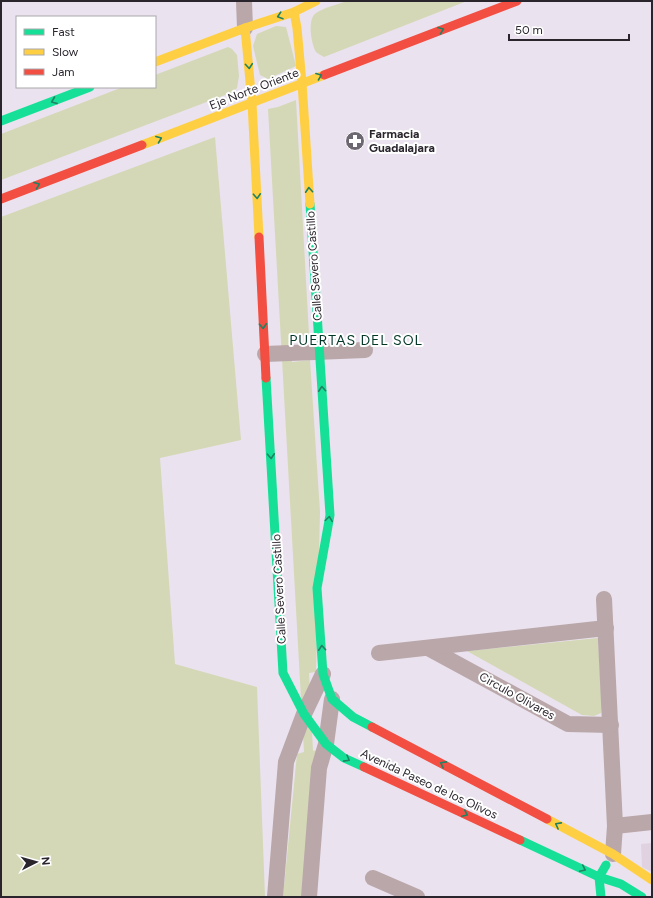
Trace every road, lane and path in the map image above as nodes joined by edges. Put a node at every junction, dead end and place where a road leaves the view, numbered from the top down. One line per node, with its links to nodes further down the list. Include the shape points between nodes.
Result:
1 (244, 1): 5 (street, Calle Severo Castillo)
2 (316, 1): 4 (street)
3 (516, 1): 7 (street, Eje Norte Oriente, one-way to 3)
4 (293, 6): 5 (street, one-way to 5); 7 (street, Calle Severo Castillo)
5 (245, 28): 6 (street); 9 (street, Calle Severo Castillo, one-way to 9)
6 (156, 62)
7 (302, 83): 9 (street, Eje Norte Oriente); 13 (street, Calle Severo Castillo, one-way to 7)
8 (87, 88): 10 (street, one-way to 10)
9 (252, 103): 11 (street, Eje Norte Oriente, one-way to 9); 14 (street, Calle Severo Castillo, one-way to 14)
10 (1, 121)
11 (1, 199)
12 (365, 350): 13 (street)
13 (320, 352): 14 (street); 20 (street, Calle Severo Castillo, one-way to 13, via 317,588 330,514)
14 (265, 354): 19 (street, Calle Severo Castillo, one-way to 19)
15 (604, 599): 16 (street)
16 (606, 628): 17 (street); 23 (street)
17 (428, 648): 18 (street); 23 (street, Circulo Olivares, via 568,724)
18 (379, 653)
19 (284, 673): 22 (street, Avenida Paseo de los Olivos)
20 (323, 674): 21 (street, Calle Severo Castillo); 22 (street, Calle Severo Castillo)
21 (332, 699): 24 (street, Calle Severo Castillo); 27 (street, Avenida Paseo de los Olivos, one-way to 21, via 353,717)
22 (304, 714): 24 (street, Avenida Paseo de los Olivos); 32 (street, Calle Severo Castillo, via 286,762)
23 (611, 725): 26 (street, via 614,792)
24 (326, 744): 28 (street, Avenida Paseo de los Olivos, one-way to 28, via 344,758); 33 (street, Calle Severo Castillo, via 319,768)
25 (652, 822): 26 (street)
26 (619, 826): 27 (street)
27 (622, 869): 28 (street, Avenida Paseo de los Olivos); 28 (street); 30 (street, Avenida Paseo de los Olivos); 35 (street); 36 (street, Avenida Paseo de los Olivos)
28 (599, 877): 34 (street)
29 (373, 878): 31 (street)
30 (652, 880)
31 (409, 895)
32 (275, 897)
33 (309, 897)
34 (601, 897)
35 (622, 897)
36 (642, 897)

